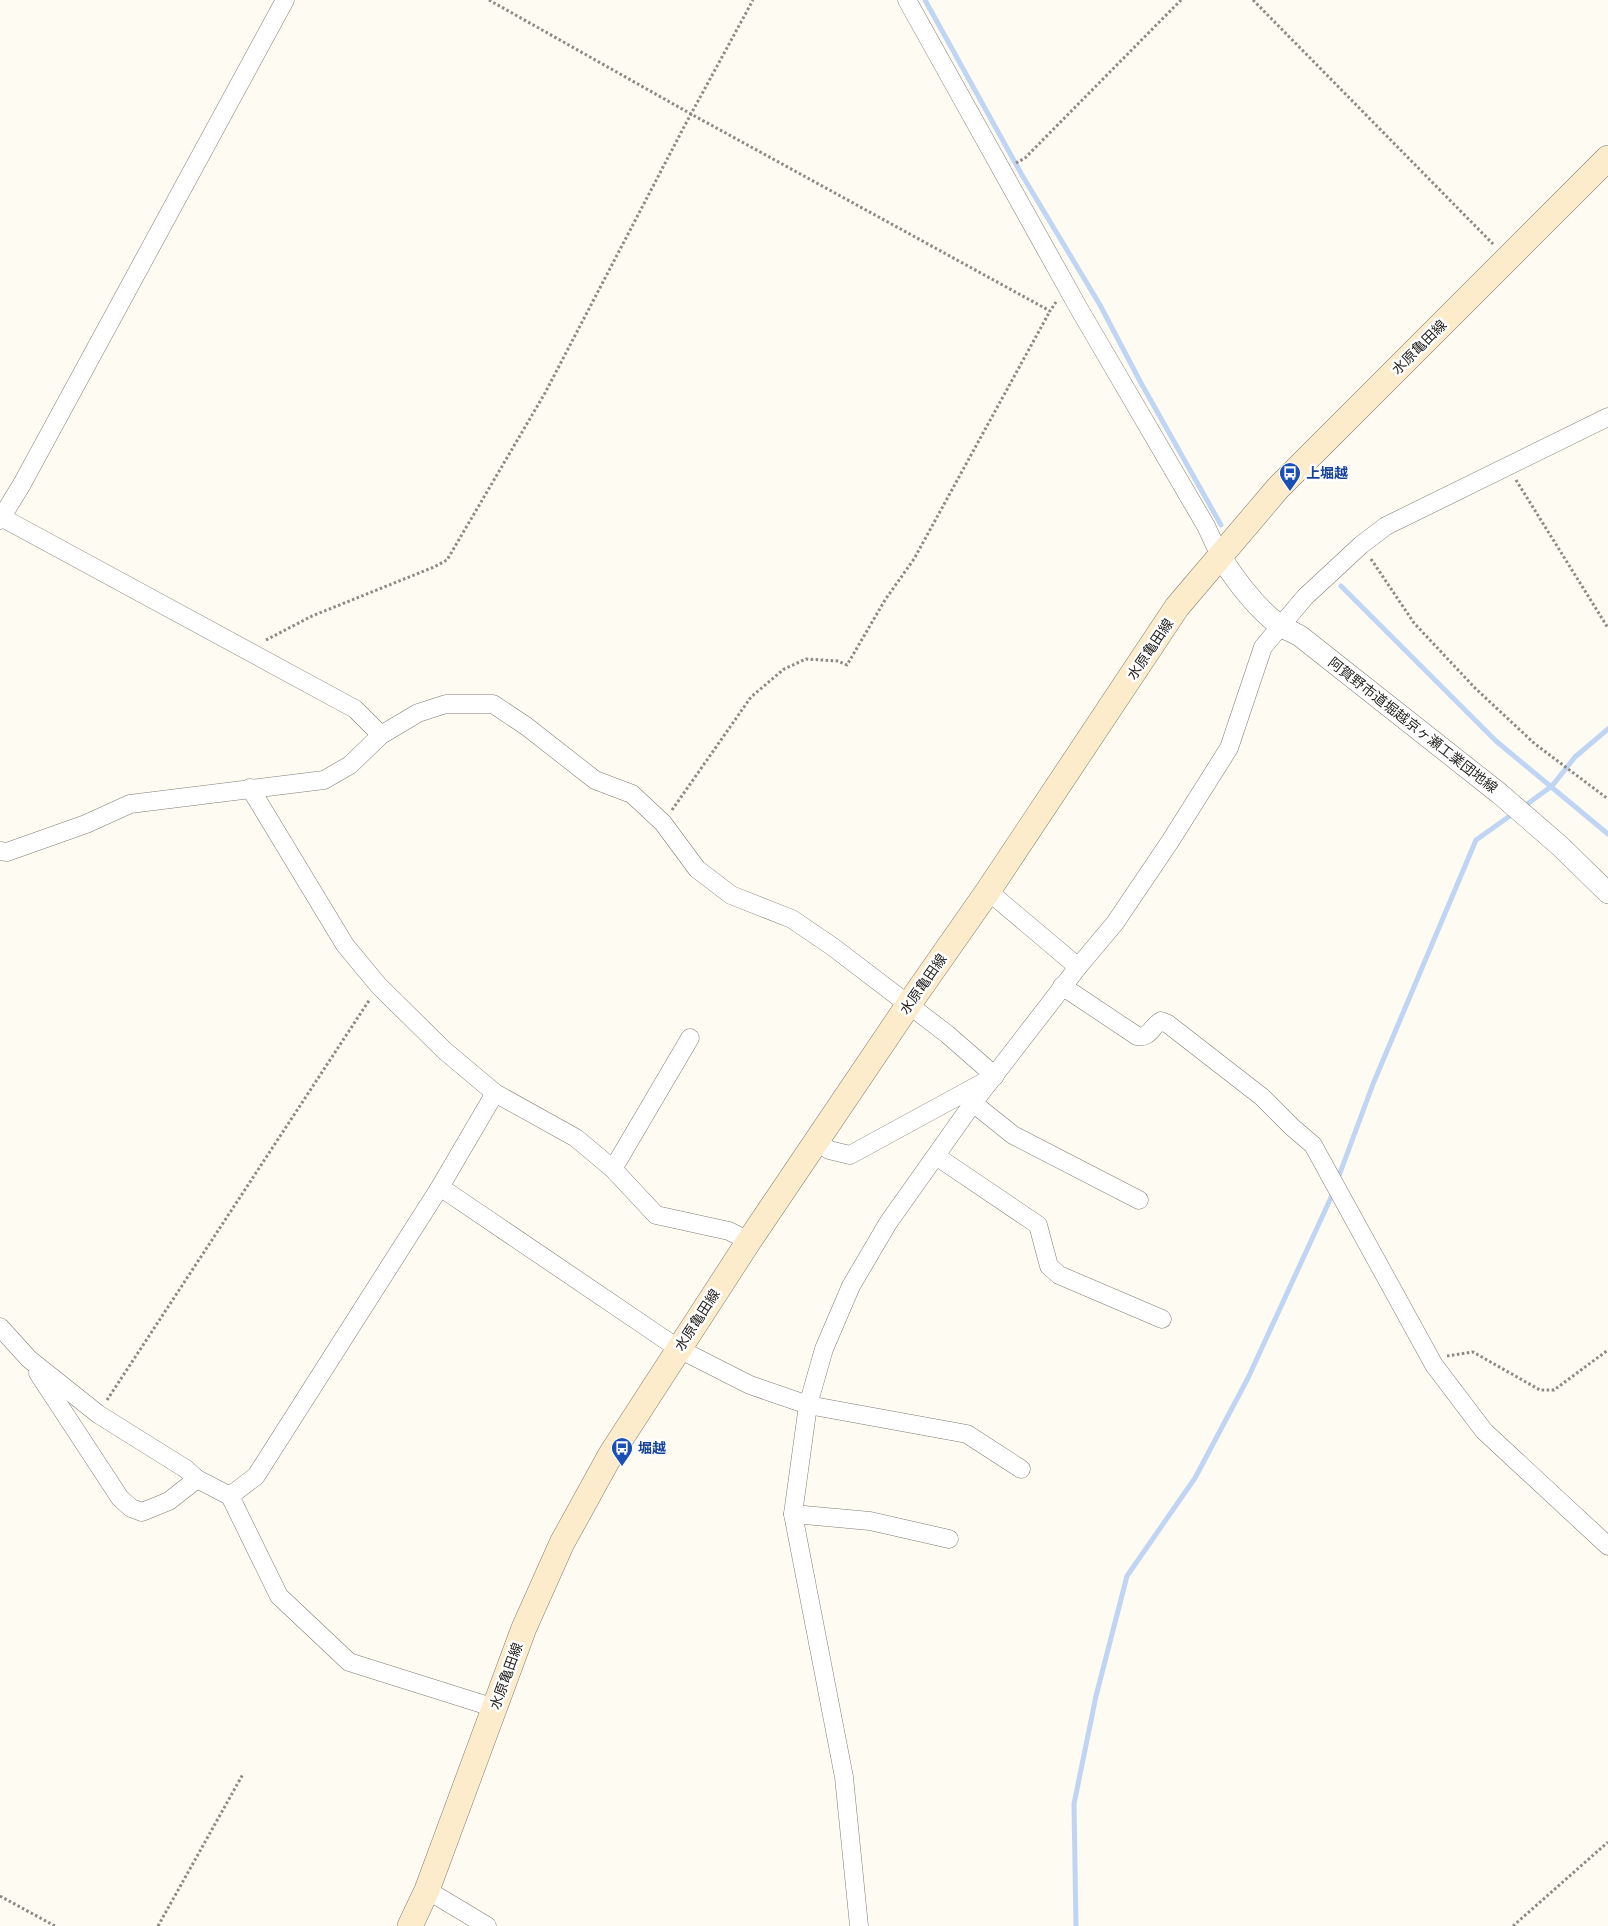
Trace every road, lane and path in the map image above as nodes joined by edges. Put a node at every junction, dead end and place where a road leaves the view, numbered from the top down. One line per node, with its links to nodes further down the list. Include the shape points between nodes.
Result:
1 (285, 0): 15 (street)
2 (490, 0): 7 (path)
3 (753, 0): 7 (path)
4 (906, 0): 11 (street)
5 (1181, 0): 8 (path)
6 (1253, 0): 10 (path)
7 (691, 114): 12 (path); 20 (path, via 545,393 447,560 312,616)
8 (1025, 158)
9 (1608, 158): 10 (main road, 水原亀田線)
10 (1507, 259): 17 (main road, 水原亀田線, via 1278,488)
11 (1066, 285): 12 (path); 17 (street, via 1206,526)
12 (1050, 311): 24 (path, via 914,559 885,600 847,665 838,661 806,659 784,669 751,697)
13 (1608, 417): 14 (street)
14 (1506, 468): 16 (street, via 1386,526); 19 (path)
15 (1, 519): 20 (street)
16 (1361, 545): 18 (street, via 1305,596); 23 (path, via 1414,623 1475,688 1535,744)
17 (1220, 556): 18 (street, 阿賀野市道堀越京ヶ瀬工業団地線, via 1235,579); 26 (main road, 水原亀田線, via 1177,607)
18 (1279, 625): 27 (street, 阿賀野市道堀越京ヶ瀬工業団地線, via 1300,636 1500,794); 28 (street, via 1263,647 1229,748 1116,923)
19 (1608, 628)
20 (249, 652): 21 (street, via 356,709)
21 (381, 734): 22 (street, via 350,765 324,780); 24 (street, via 418,713 446,704 493,704 595,780 632,794)
22 (250, 788): 25 (street, via 130,804 86,824 7,852); 29 (street, via 345,946)
23 (1608, 798)
24 (663, 823): 31 (street, via 697,869 731,895 792,919)
25 (0, 851)
26 (988, 891): 28 (street); 31 (main road, 水原亀田線)
27 (1608, 893)
28 (1078, 967): 30 (street)
29 (378, 986): 34 (street); 49 (path)
30 (1062, 986): 33 (street); 47 (street, via 1137,1036 1148,1034 1161,1021 1168,1024 1262,1097 1313,1146)
31 (909, 1004): 33 (street); 36 (main road, 水原亀田線)
32 (690, 1038): 38 (street)
33 (995, 1076): 35 (street); 36 (street, via 850,1155 829,1150)
34 (495, 1093): 38 (street, via 576,1138); 39 (street)
35 (973, 1103): 37 (street); 40 (street, via 1013,1135)
36 (818, 1141): 41 (main road, 水原亀田線)
37 (936, 1156): 42 (street, via 1038,1225 1049,1266 1059,1275); 48 (street, via 888,1223 851,1286 824,1349)
38 (613, 1169): 41 (street, via 656,1215 729,1230)
39 (440, 1187): 44 (street); 52 (street, via 256,1476)
40 (1139, 1200)
41 (749, 1241): 44 (main road, 水原亀田線)
42 (1162, 1319)
43 (0, 1327): 46 (street)
44 (679, 1349): 48 (street, via 750,1386); 56 (main road, 水原亀田線, via 611,1454 562,1543 524,1628)
45 (1608, 1350): 47 (path, via 1554,1390 1540,1390 1473,1352 1447,1356)
46 (29, 1360): 49 (street); 51 (street, via 120,1498 131,1508 142,1512 169,1501)
47 (1434, 1365): 55 (street, via 1484,1431)
48 (808, 1405): 50 (street, via 967,1434); 53 (street)
49 (98, 1414): 51 (street)
50 (1021, 1468)
51 (197, 1479): 52 (street)
52 (230, 1496): 56 (street, via 280,1596 349,1662)
53 (793, 1514): 54 (street, via 870,1521); 65 (street, via 844,1778)
54 (949, 1539)
55 (1608, 1546)
56 (495, 1708): 59 (main road, 水原亀田線)
57 (243, 1774): 62 (path)
58 (1608, 1842): 66 (path)
59 (427, 1890): 63 (main road, 水原亀田線); 64 (street)
60 (0, 1896): 61 (path)
61 (55, 1926)
62 (158, 1926)
63 (410, 1926)
64 (487, 1926)
65 (859, 1926)
66 (1513, 1926)

